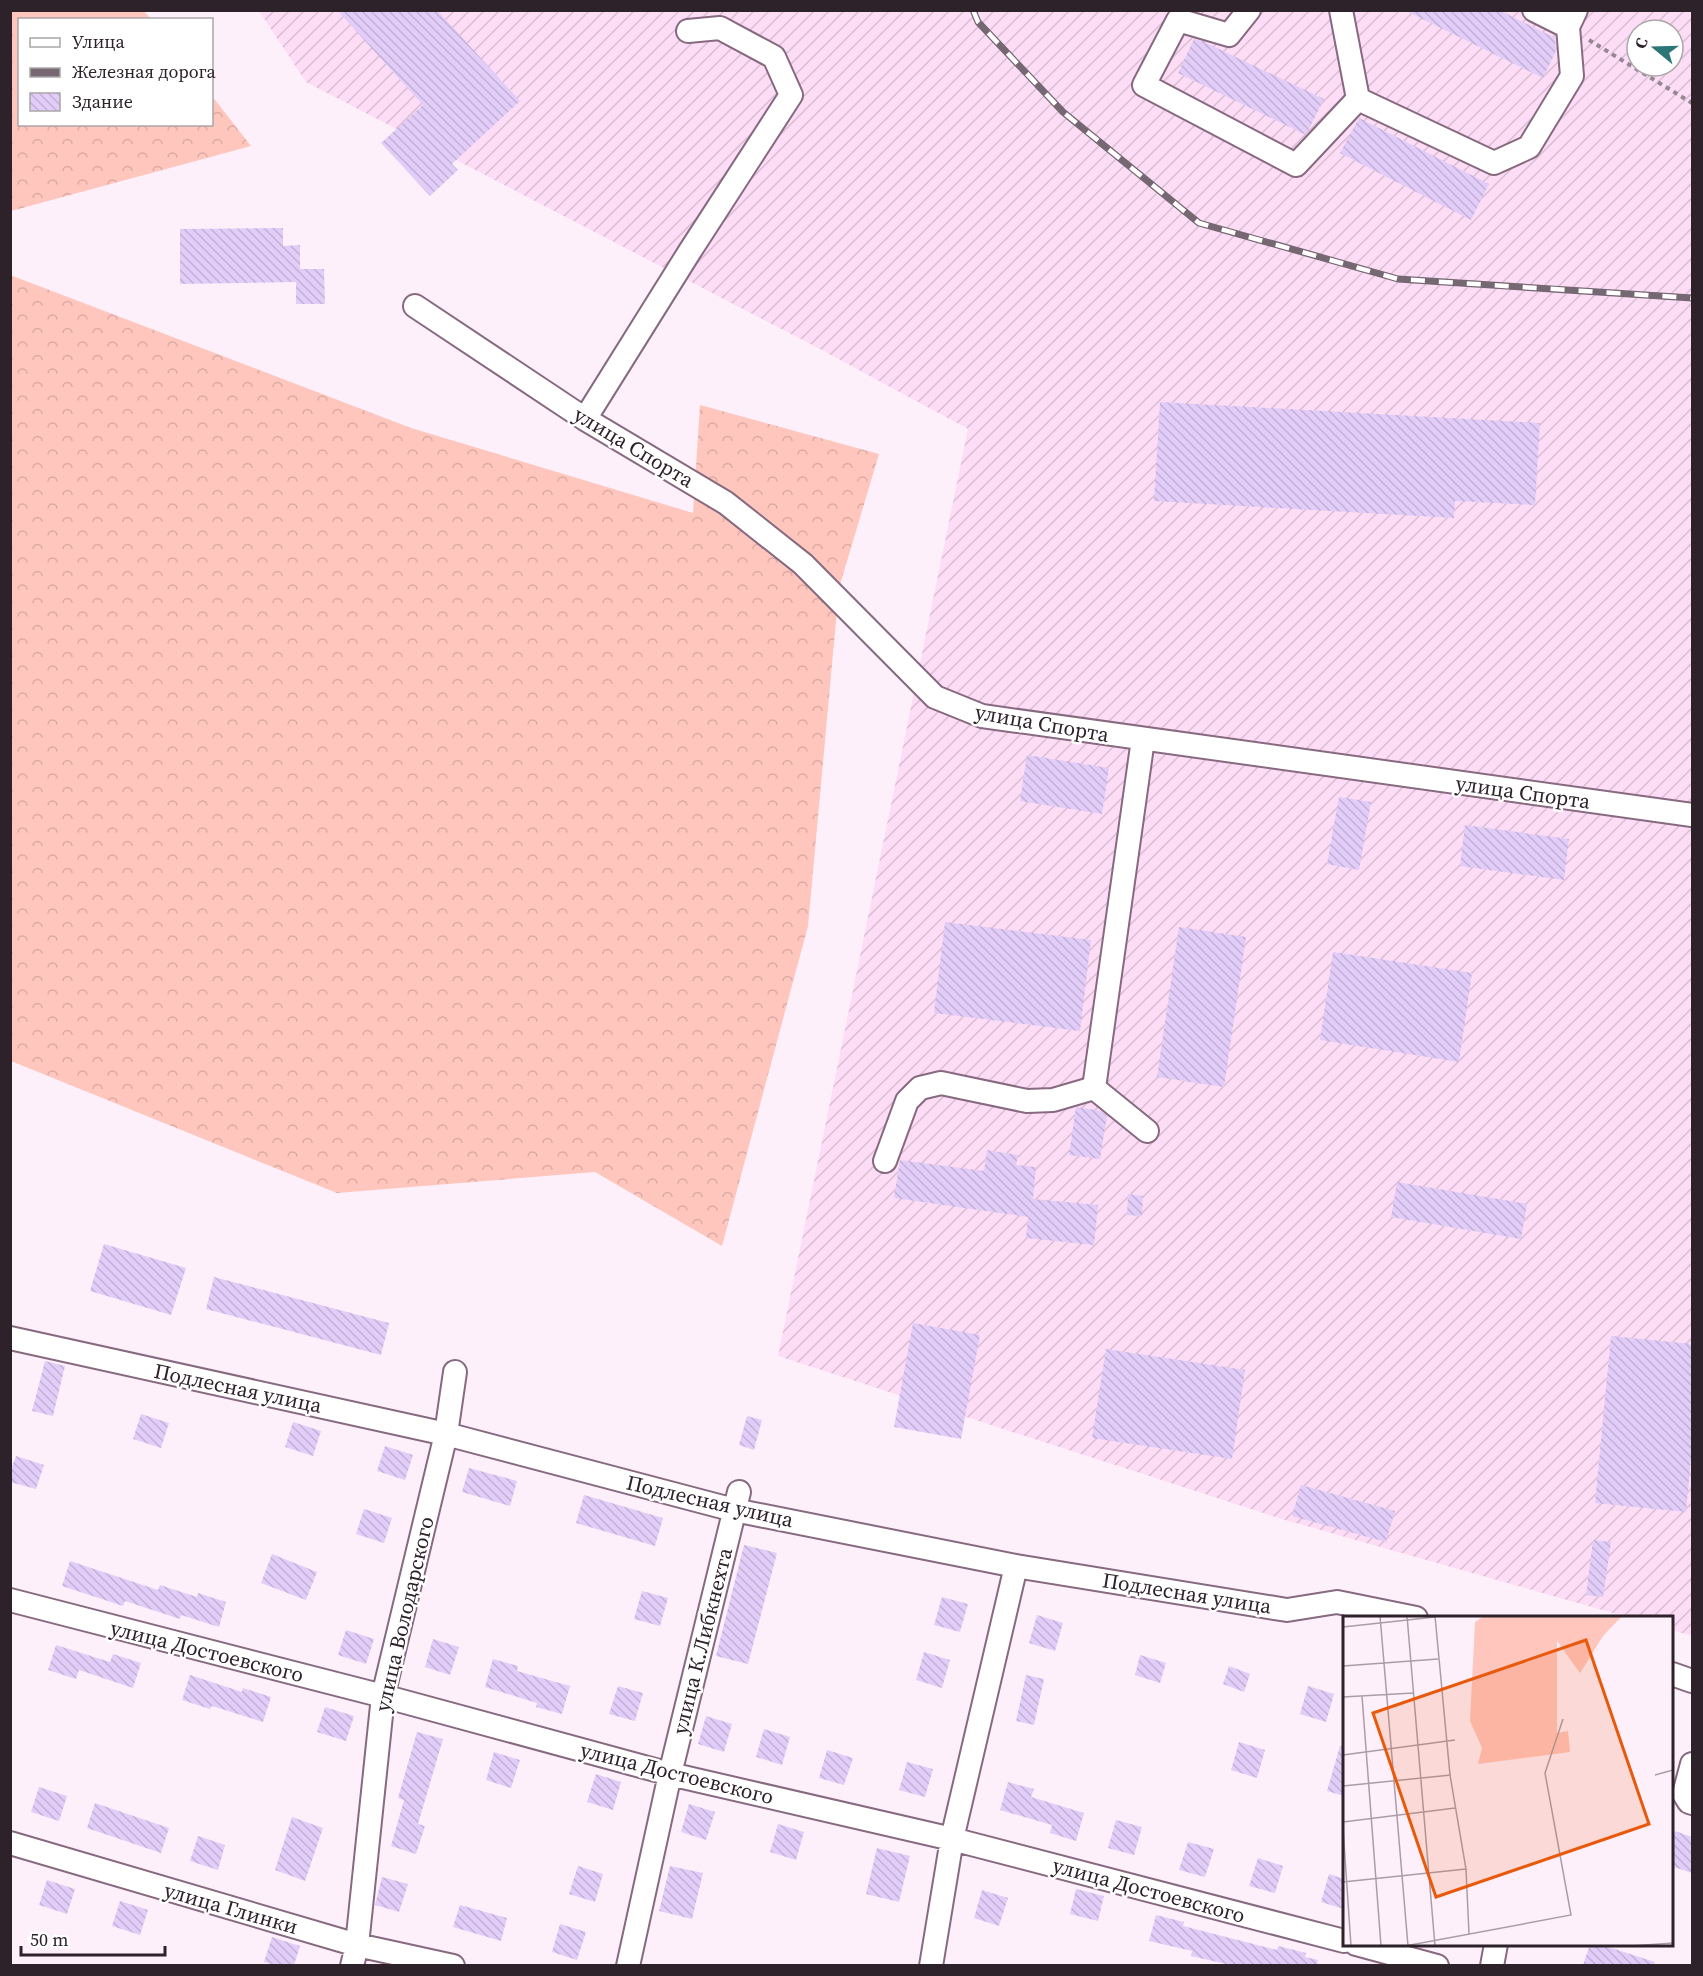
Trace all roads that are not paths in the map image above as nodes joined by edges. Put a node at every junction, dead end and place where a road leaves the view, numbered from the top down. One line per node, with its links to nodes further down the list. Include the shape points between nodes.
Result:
1 (1249, 10): 6 (street, via 1229,35 1178,20 1144,85 1296,165)
2 (1341, 10): 6 (street)
3 (1534, 10): 4 (street)
4 (1572, 19): 6 (street, via 1572,76 1529,147 1494,163)
5 (688, 31): 8 (street, via 720,28 774,57 791,95)
6 (1358, 99)
7 (415, 306): 8 (street, улица Спорта)
8 (585, 419): 9 (street, улица Спорта, via 726,503 803,564 935,697 982,717)
9 (1143, 739): 10 (street, улица Спорта); 11 (street)
10 (1692, 815)
11 (1094, 1088): 12 (street); 13 (street, via 1053,1100 1027,1101 941,1083 920,1088 906,1101)
12 (1148, 1131)
13 (885, 1161)
14 (10, 1338): 16 (street, Подлесная улица)
15 (455, 1372): 16 (street, улица Володарского)
16 (446, 1434): 17 (street, Подлесная улица); 23 (street, улица Володарского)
17 (736, 1501): 18 (street, Подлесная улица); 25 (street, улица К.Либкнехта)
18 (1016, 1566): 20 (street, Подлесная улица, via 1287,1610 1337,1602); 27 (street)
19 (10, 1600): 23 (street, улица Достоевского)
20 (1411, 1616)
21 (1673, 1675): 22 (street)
22 (1692, 1681)
23 (383, 1696): 25 (street, улица Достоевского); 32 (street, улица Володарского)
24 (1692, 1764): 26 (street, via 1684,1794)
25 (670, 1774): 27 (street, улица Достоевского); 34 (street, улица К.Либкнехта)
26 (1692, 1803)
27 (952, 1839): 29 (street, улица Достоевского); 35 (street)
28 (10, 1843): 32 (street, улица Глинки)
29 (1343, 1941)
30 (1364, 1946): 36 (street)
31 (1496, 1946): 37 (street)
32 (355, 1955): 33 (street, улица Глинки)
33 (453, 1965)
34 (628, 1965)
35 (931, 1965)
36 (1437, 1965)
37 (1492, 1965)

